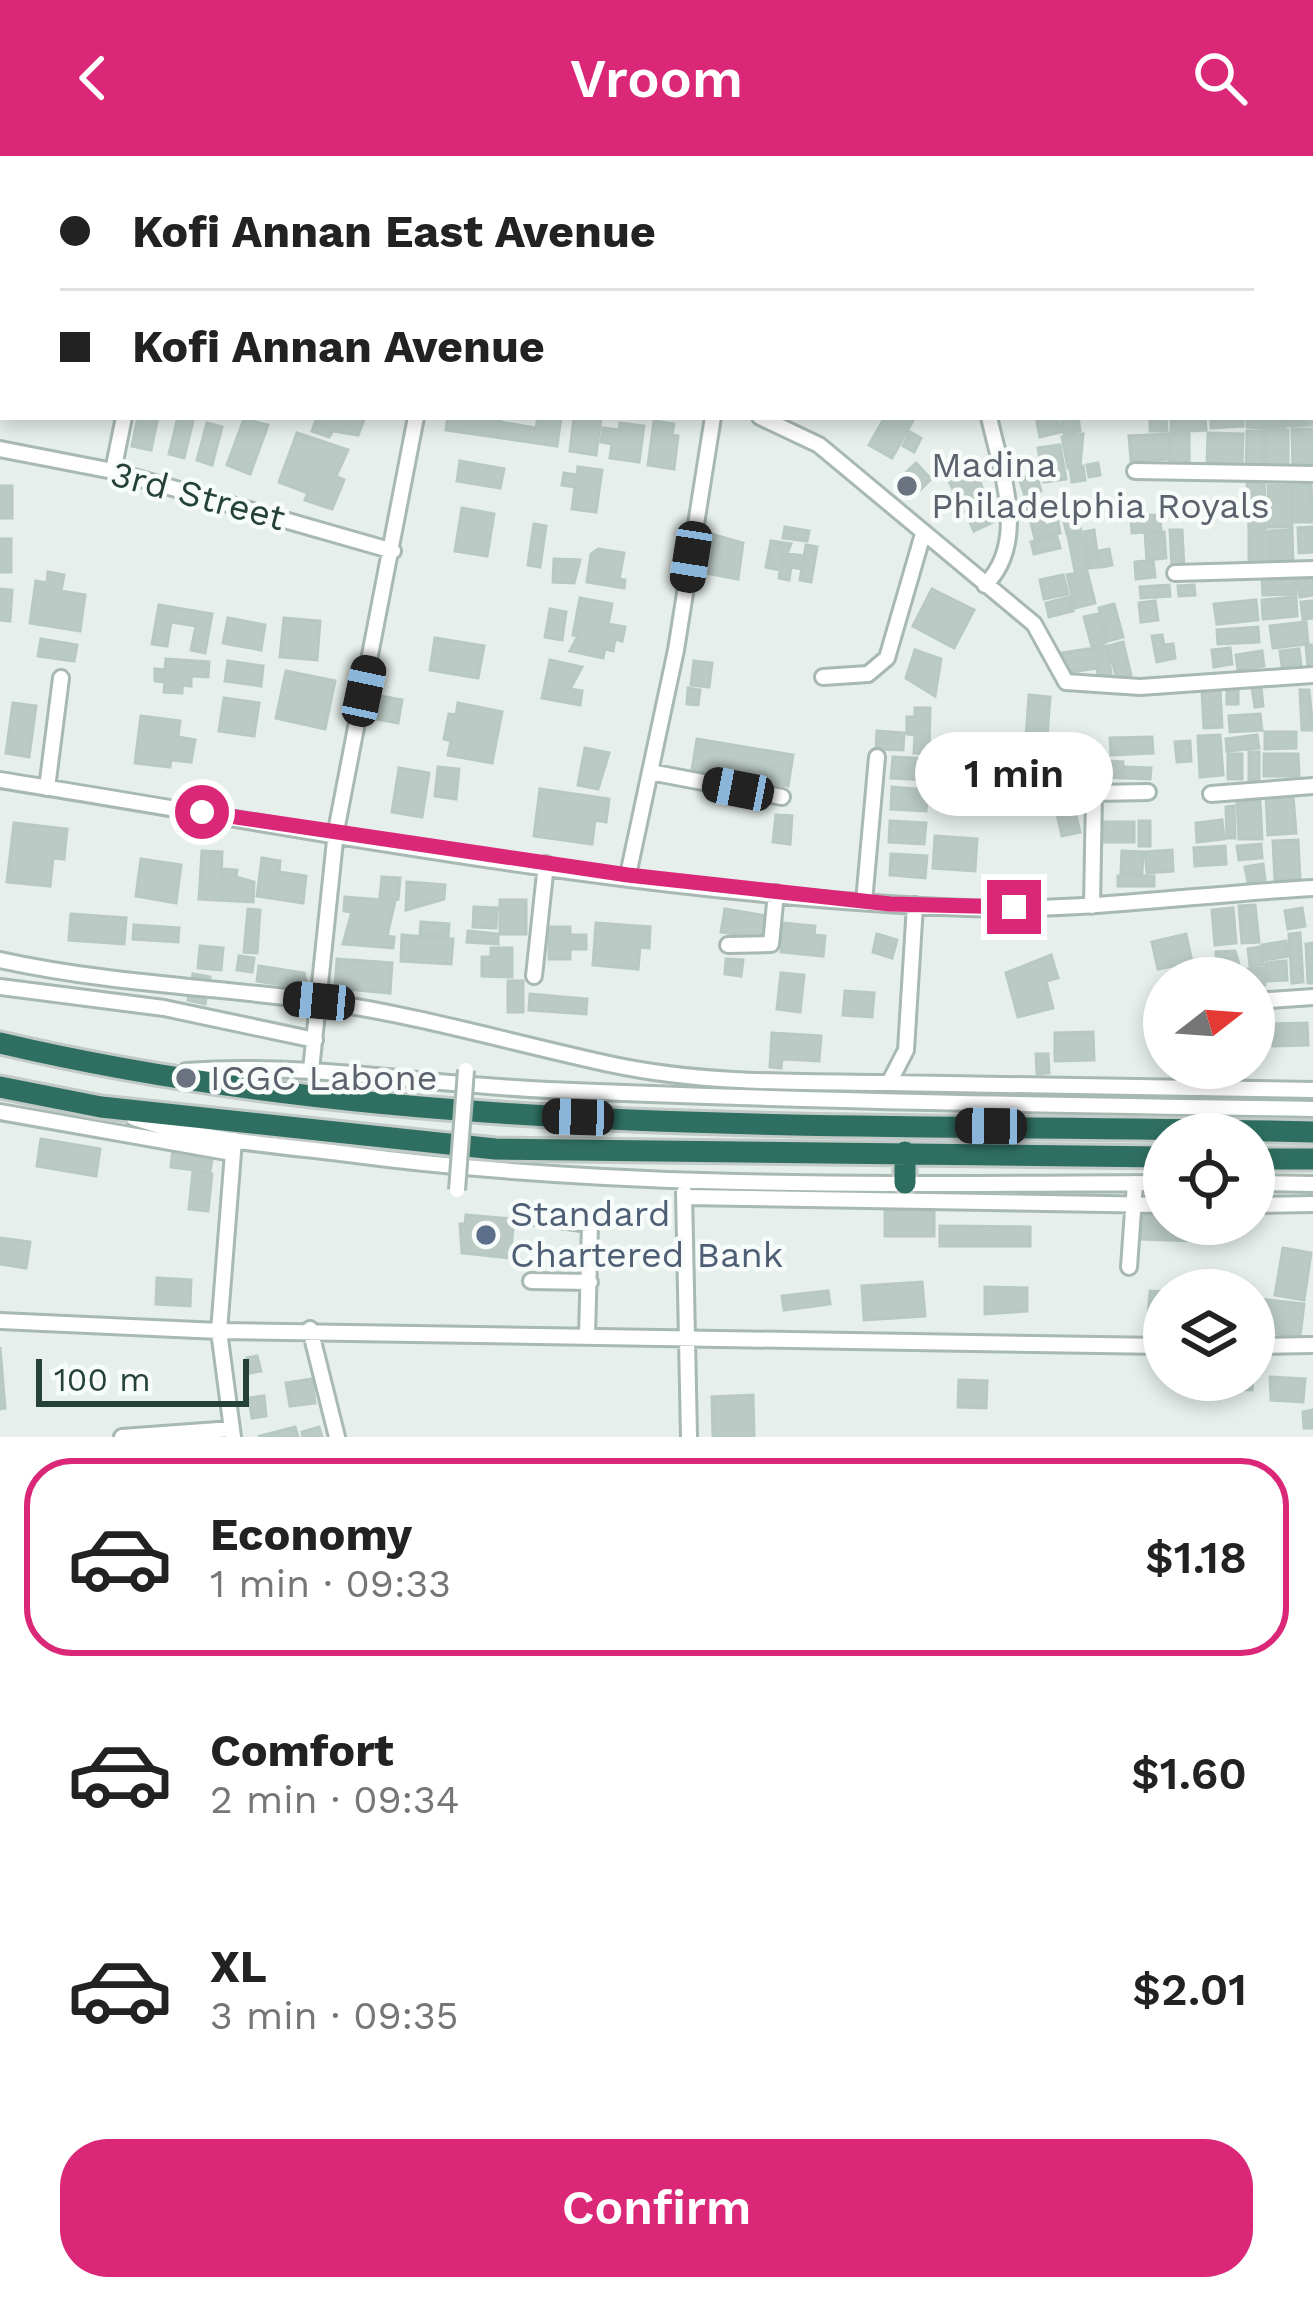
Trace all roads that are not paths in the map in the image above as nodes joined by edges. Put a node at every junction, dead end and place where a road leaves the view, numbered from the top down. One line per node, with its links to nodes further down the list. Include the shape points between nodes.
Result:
1 (123, 420): 7 (street)
2 (415, 420): 11 (street)
3 (712, 420): 19 (street)
4 (766, 420): 10 (street, via 819,446)
5 (990, 420): 14 (street, via 1010,536 1002,569)
6 (0, 449): 7 (street, 3rd Street)
7 (113, 471): 11 (street, 3rd Street)
8 (1135, 471): 9 (street)
9 (1313, 474)
10 (923, 534): 14 (street); 16 (street, via 887,658 853,678)
11 (393, 550): 26 (street)
12 (1313, 569): 13 (street)
13 (1175, 573)
14 (985, 585): 15 (street, via 1034,624 1066,682 1140,687)
15 (1313, 674)
16 (824, 677)
17 (61, 678): 22 (street)
18 (877, 757): 31 (street)
19 (650, 772): 25 (street); 28 (street)
20 (0, 780): 22 (street)
21 (1313, 786): 24 (street)
22 (46, 788): 26 (street)
23 (1148, 792): 33 (street, via 1094,794)
24 (1211, 794)
25 (782, 797)
26 (336, 832): 27 (street); 40 (street)
27 (546, 864): 28 (street); 36 (street)
28 (628, 875): 30 (street)
29 (1313, 888): 33 (street)
30 (776, 892): 31 (street); 34 (street, via 770,944)
31 (865, 902): 32 (street)
32 (914, 905): 33 (street); 48 (street)
33 (1092, 906)
34 (728, 945)
35 (0, 960): 40 (street)
36 (534, 976)
37 (0, 988): 41 (street, via 164,1008)
38 (1313, 997): 39 (street)
39 (1275, 1000)
40 (319, 1001): 41 (street); 48 (street, via 648,1070 788,1082)
41 (314, 1040): 43 (street)
42 (0, 1043): 45 (highway)
43 (311, 1070): 45 (street); 48 (street, via 430,1086)
44 (466, 1070): 64 (street, bridge)
45 (168, 1072): 48 (highway, via 487,1115)
46 (0, 1087): 49 (highway)
47 (1313, 1090): 48 (street)
48 (895, 1103): 50 (street); 52 (highway)
49 (101, 1107): 53 (street); 54 (highway, via 495,1149)
50 (1313, 1109)
51 (0, 1112): 53 (street)
52 (1313, 1132)
53 (233, 1146): 63 (street); 75 (street)
54 (905, 1152): 55 (highway); 58 (highway)
55 (1143, 1157)
56 (1275, 1159): 57 (highway)
57 (1313, 1160)
58 (905, 1183): 59 (street); 63 (street)
59 (1135, 1183): 60 (street); 67 (street)
60 (1143, 1183)
61 (1275, 1183): 62 (street)
62 (1313, 1184)
63 (684, 1189): 67 (street); 77 (street)
64 (458, 1190)
65 (1275, 1204): 66 (street)
66 (1313, 1204)
67 (1133, 1205): 68 (street); 70 (street)
68 (1143, 1205)
69 (536, 1217): 72 (street, via 590,1224)
70 (1129, 1267)
71 (531, 1281): 72 (street)
72 (590, 1282): 76 (street)
73 (0, 1322): 75 (street)
74 (310, 1328): 75 (street); 76 (street); 83 (street)
75 (219, 1331): 81 (street)
76 (586, 1336): 77 (street)
77 (685, 1339): 78 (street); 84 (street)
78 (1143, 1346)
79 (1275, 1346): 80 (street)
80 (1313, 1346)
81 (232, 1433): 82 (street)
82 (122, 1437)
83 (337, 1437)
84 (688, 1437)

